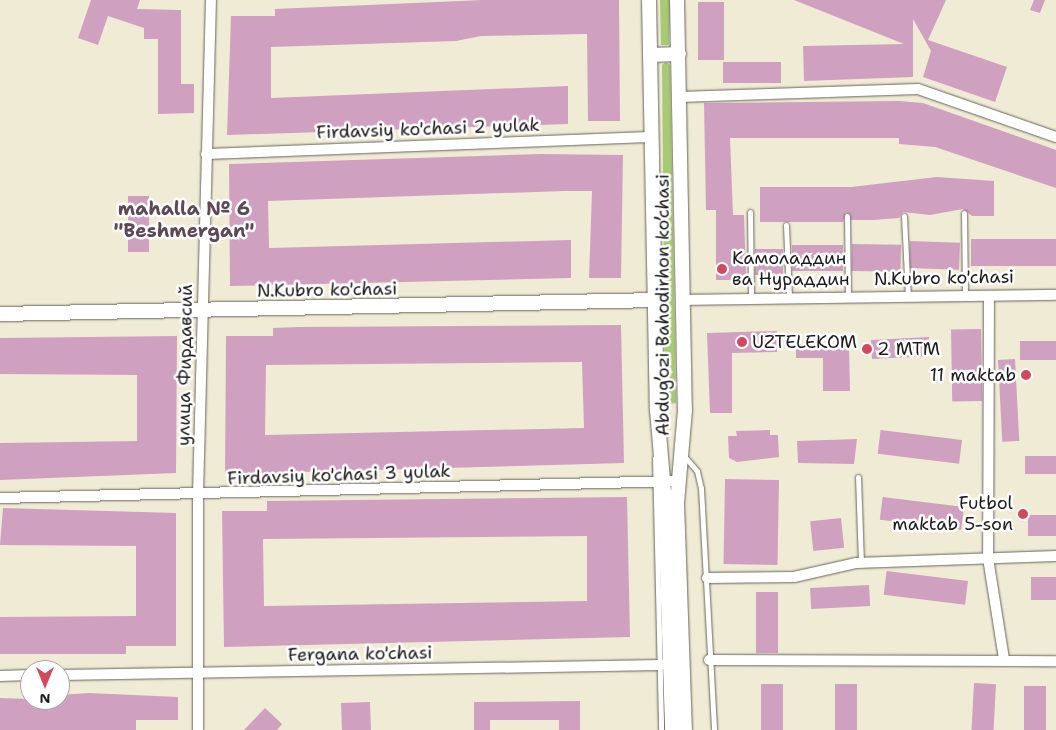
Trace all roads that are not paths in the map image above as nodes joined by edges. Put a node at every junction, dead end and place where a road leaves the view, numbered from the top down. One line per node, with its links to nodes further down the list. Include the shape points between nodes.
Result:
1 (211, 0): 9 (street, улица Фирдавсий)
2 (649, 0): 5 (main road, Abdug’ozi Bahodirhon ko’chasi)
3 (678, 0): 4 (main road, Abdug’ozi Bahodirhon ko’chasi)
4 (678, 54): 5 (main road); 6 (main road, Abdug’ozi Bahodirhon ko’chasi)
5 (650, 55): 7 (main road, Abdug’ozi Bahodirhon ko’chasi)
6 (679, 97): 8 (street, via 918,89); 23 (main road, Abdug’ozi Bahodirhon ko’chasi)
7 (652, 136): 9 (street, Firdavsiy ko'chasi 2 yulak); 22 (main road, Abdug’ozi Bahodirhon ko’chasi)
8 (1056, 137)
9 (206, 154): 24 (street, улица Фирдавсий)
10 (750, 212): 19 (lane)
11 (964, 212): 16 (lane)
12 (847, 216): 20 (lane)
13 (904, 216): 18 (lane)
14 (786, 225): 21 (lane)
15 (1056, 295): 17 (street, N.Kubro ko'chasi)
16 (965, 296): 17 (street, N.Kubro ko'chasi); 18 (street, N.Kubro ko'chasi)
17 (989, 296): 33 (street)
18 (908, 297): 20 (street, N.Kubro ko'chasi)
19 (751, 298): 21 (street, N.Kubro ko'chasi); 23 (street, N.Kubro ko'chasi)
20 (848, 298): 21 (street, N.Kubro ko'chasi)
21 (788, 299)
22 (655, 300): 24 (main road, N.Kubro ko'chasi); 28 (main road, Abdug’ozi Bahodirhon ko’chasi)
23 (683, 300): 26 (main road, Abdug’ozi Bahodirhon ko’chasi)
24 (203, 311): 25 (main road, N.Kubro ko'chasi); 30 (street, улица Фирдавсий)
25 (0, 314)
26 (682, 454): 29 (main road, Abdug’ozi Bahodirhon ko’chasi); 35 (lane, via 697,471 701,488)
27 (858, 477): 34 (lane)
28 (658, 481): 29 (street, Firdavsiy ko'chasi 3 yulak); 30 (street, Firdavsiy ko'chasi 3 yulak); 39 (lane); 46 (main road, Abdug’ozi Bahodirhon ko’chasi)
29 (679, 481): 47 (main road, Abdug’ozi Bahodirhon ko’chasi)
30 (198, 495): 31 (street, Firdavsiy ko'chasi 3 yulak); 40 (street, улица Фирдавсий)
31 (0, 498)
32 (1056, 556): 33 (street)
33 (988, 558): 34 (street); 36 (street)
34 (861, 562): 35 (street, via 794,577)
35 (706, 578): 37 (lane)
36 (1004, 659): 37 (street); 38 (street)
37 (710, 660): 48 (lane)
38 (1056, 661)
39 (661, 665): 40 (street, Fergana ko'chasi); 45 (lane)
40 (198, 672): 41 (street, Fergana ko'chasi); 44 (street, улица Фирдавсий)
41 (70, 675)
42 (0, 676): 43 (street)
43 (20, 676)
44 (198, 730)
45 (661, 730)
46 (672, 730)
47 (685, 730)
48 (714, 730)

